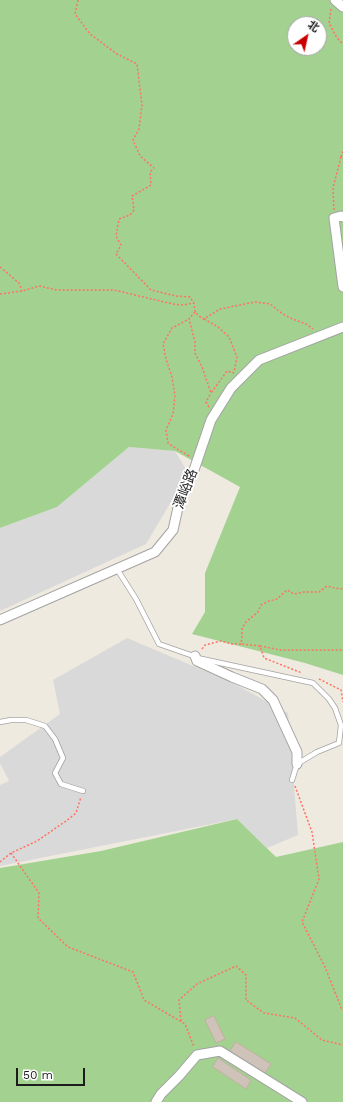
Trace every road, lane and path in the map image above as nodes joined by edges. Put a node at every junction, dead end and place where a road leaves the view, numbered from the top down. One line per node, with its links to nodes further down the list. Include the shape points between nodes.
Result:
1 (78, 0): 12 (path, via 75,14 90,34 117,54 137,64 142,105 139,129 133,140 140,156 154,168 150,172 151,185 132,196 134,210 130,215 120,219 116,236 121,245 116,254 151,290 190,297)
2 (333, 4): 3 (street); 4 (path, via 329,23)
3 (343, 7)
4 (343, 44)
5 (343, 151): 6 (path)
6 (342, 156): 7 (path, via 333,188)
7 (339, 218): 9 (street)
8 (0, 267): 10 (path, via 19,283)
9 (343, 287)
10 (22, 291): 11 (path); 12 (path, via 38,286 57,290 114,290 173,304)
11 (0, 294)
12 (194, 303): 13 (path)
13 (195, 312): 14 (path); 15 (path)
14 (189, 319): 15 (path, via 195,353 211,393 227,371 234,373 237,357 229,337); 18 (path, via 172,328 163,344 175,396 173,414 166,430 168,443)
15 (204, 319): 17 (path, via 220,309 255,302 270,304)
16 (343, 327): 17 (street, 潭峪路)
17 (323, 336): 18 (street, 潭峪路, via 259,360 231,388 211,420)
18 (197, 461): 19 (street, 潭峪路, via 179,503 173,530 155,552)
19 (117, 569): 21 (street, 潭峪路); 25 (lane, via 159,644)
20 (343, 589): 22 (path, via 326,586 319,592 294,594 287,590 278,599 261,605 258,612 246,622 242,628)
21 (0, 620)
22 (241, 644): 23 (path); 25 (path, via 221,641 205,645)
23 (260, 646): 24 (path, via 281,650); 26 (path, via 264,658)
24 (343, 650)
25 (195, 656): 30 (street, via 197,661 262,689 273,700 297,752); 30 (lane, via 313,683 335,708 341,725 339,743 317,752)
26 (308, 675)
27 (315, 677): 28 (path, via 341,690)
28 (343, 702)
29 (0, 722): 32 (lane, via 26,720 45,726 55,739 63,758 55,773 61,784)
30 (298, 764): 31 (lane)
31 (292, 780): 35 (path, via 312,832 319,879 302,922)
32 (83, 791): 33 (path, via 76,812 71,817 37,841)
33 (11, 853): 34 (path); 36 (path, via 39,893 38,918 68,947 133,972 144,1000)
34 (0, 862)
35 (343, 1010)
36 (181, 1022): 37 (path, via 179,1000 197,984 236,966 246,975 246,1000 264,1013 295,1018 322,1040); 38 (path, via 185,1024)
37 (343, 1045)
38 (197, 1055): 39 (street); 40 (street, via 220,1051)
39 (156, 1102)
40 (302, 1102)

